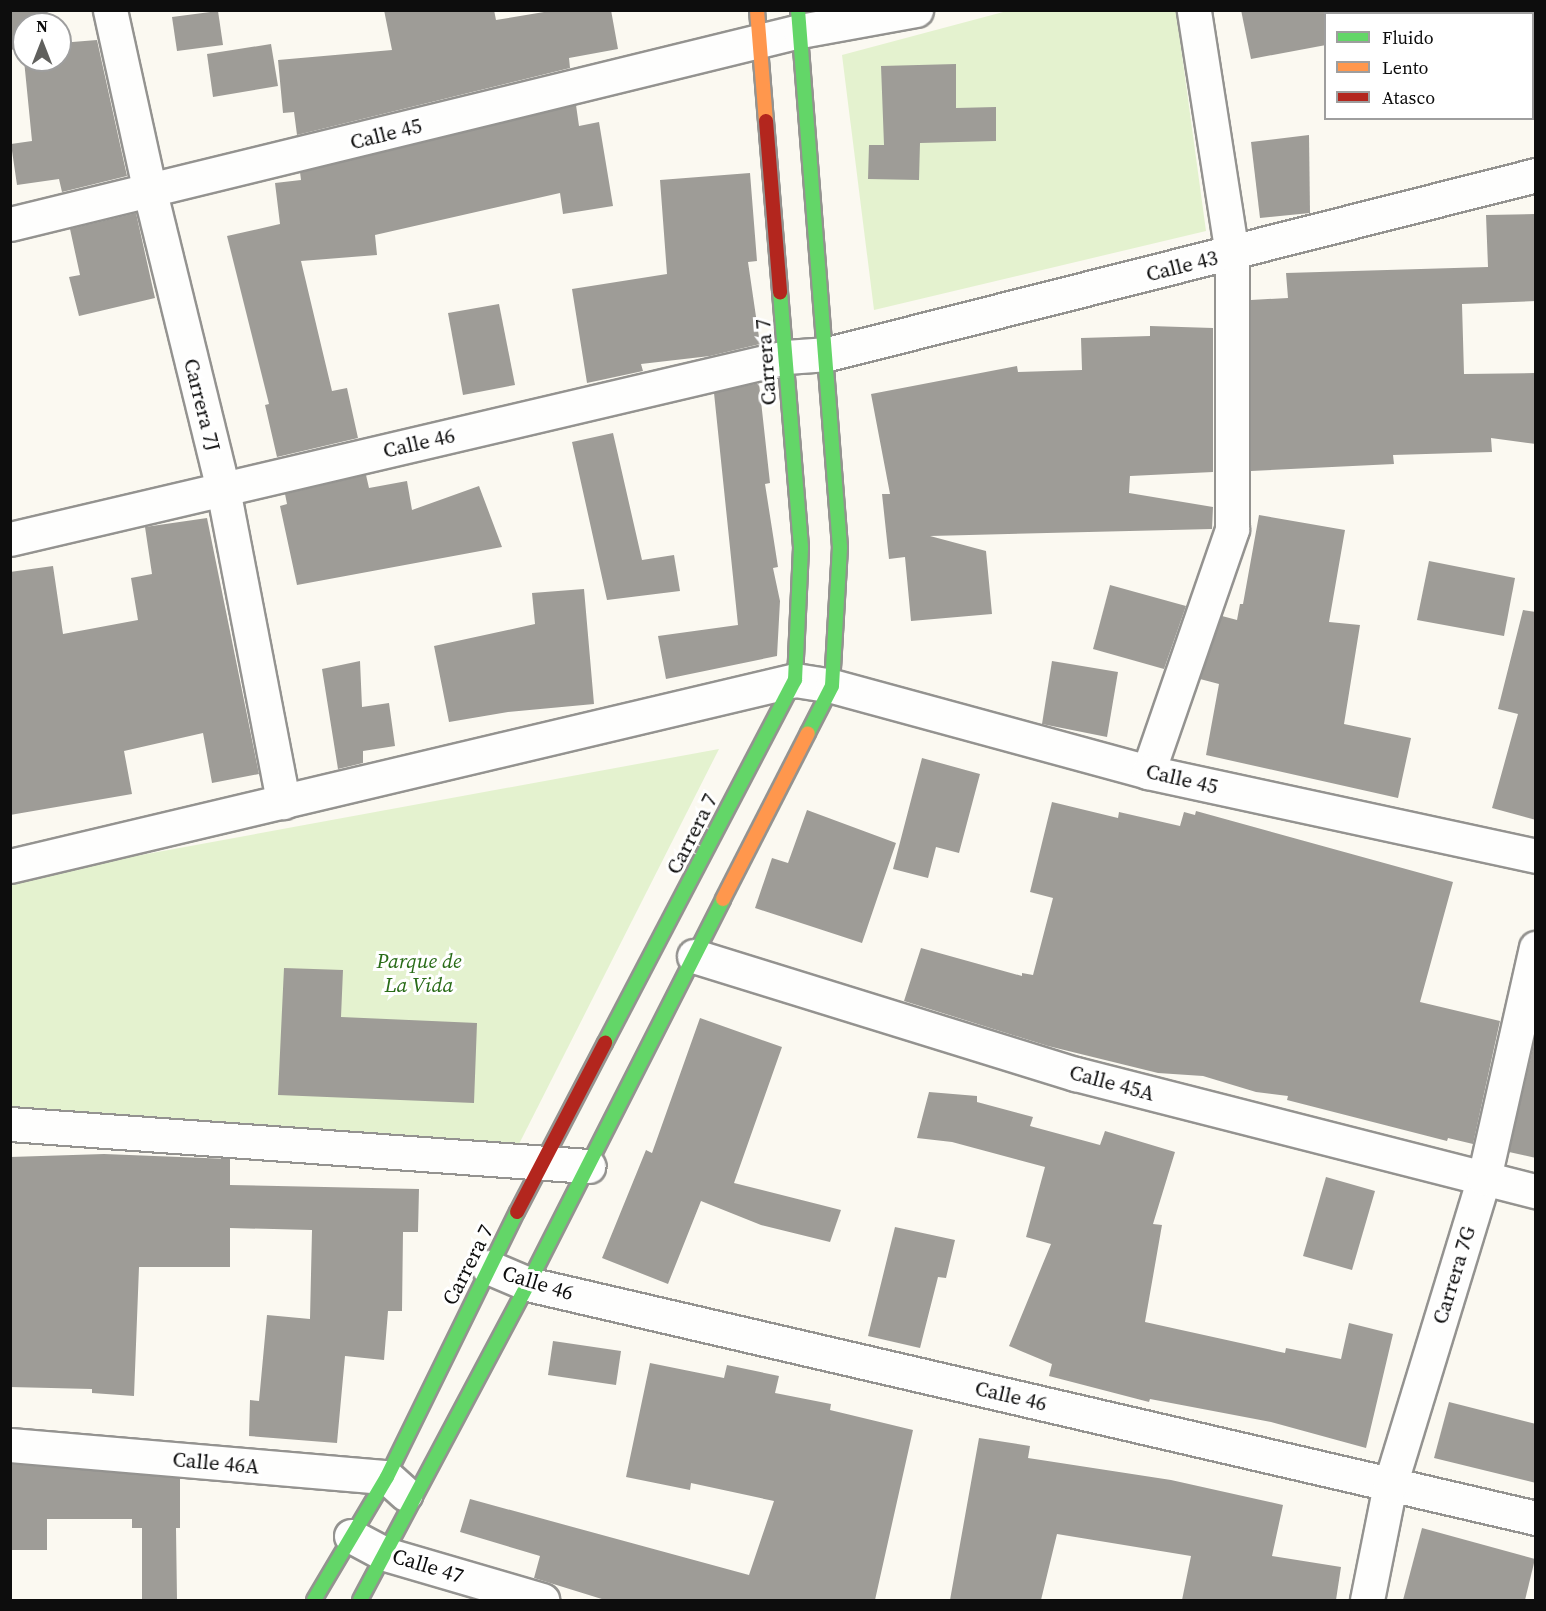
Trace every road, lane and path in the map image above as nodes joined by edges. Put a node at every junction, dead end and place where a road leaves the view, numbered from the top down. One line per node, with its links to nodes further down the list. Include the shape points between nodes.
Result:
1 (110, 10): 7 (street, Carrera 7J)
2 (916, 10): 4 (street)
3 (1194, 10): 9 (street)
4 (799, 21): 5 (street); 10 (street)
5 (759, 26): 7 (street, Calle 45); 11 (street, Carrera 7)
6 (1536, 175): 9 (street, Calle 43)
7 (150, 192): 8 (street, Calle 45); 12 (street, Carrera 7J)
8 (10, 224)
9 (1232, 254): 10 (street, Calle 43); 16 (street, via 1232,529)
10 (828, 354): 11 (street, Calle 46); 15 (street, via 840,547)
11 (786, 357): 12 (street, Calle 46); 14 (street, Carrera 7, via 801,547)
12 (223, 489): 13 (street, Calle 46); 17 (street, Carrera 7J)
13 (10, 539)
14 (795, 680): 15 (street, Calle 45); 17 (street); 23 (street, Carrera 7)
15 (832, 686): 16 (street, Calle 45); 21 (street)
16 (1148, 772): 18 (street, Calle 45)
17 (284, 802): 19 (street)
18 (1536, 856)
19 (10, 866)
20 (1536, 948): 25 (street, Carrera 7G)
21 (694, 957): 24 (street); 25 (street, Calle 45A, via 1076,1074)
22 (10, 1124): 23 (street)
23 (546, 1163): 24 (street); 27 (street, Carrera 7)
24 (588, 1166): 28 (street)
25 (1484, 1178): 26 (street, Calle 45A); 31 (street, Carrera 7G)
26 (1536, 1191)
27 (488, 1268): 28 (street, Calle 46); 30 (street, Carrera 7)
28 (528, 1284): 31 (street, Calle 46); 32 (street)
29 (10, 1445): 30 (street, Calle 46A)
30 (387, 1478): 32 (street); 34 (street, Carrera 7)
31 (1390, 1485): 33 (street, Calle 46); 39 (street, Carrera 7G)
32 (414, 1500): 35 (street)
33 (1536, 1518)
34 (351, 1536): 35 (street, Calle 47); 36 (street, Carrera 7)
35 (385, 1554): 37 (street); 38 (street, Calle 47)
36 (314, 1600)
37 (360, 1600)
38 (542, 1600)
39 (1367, 1600)

